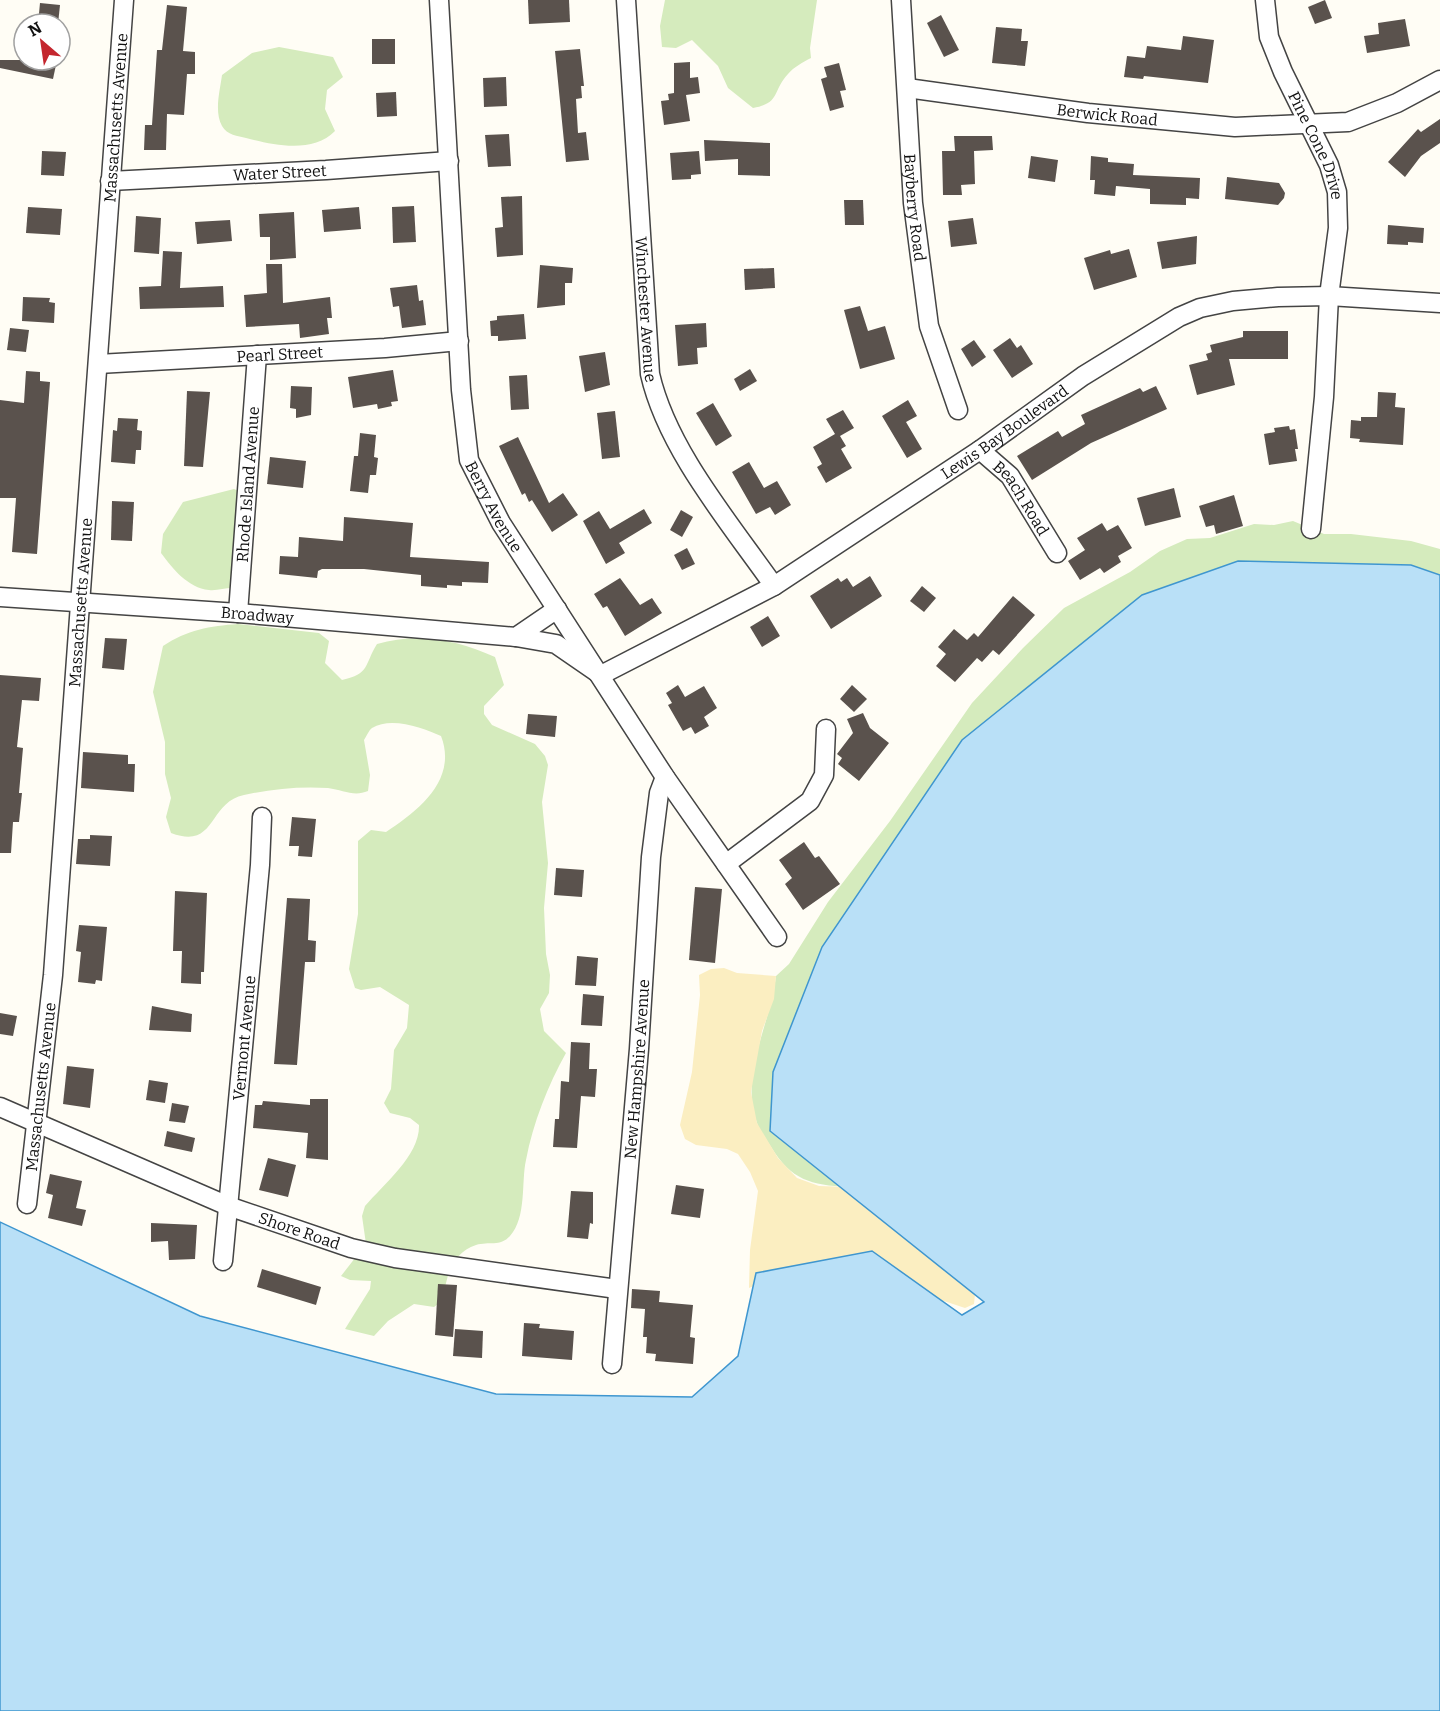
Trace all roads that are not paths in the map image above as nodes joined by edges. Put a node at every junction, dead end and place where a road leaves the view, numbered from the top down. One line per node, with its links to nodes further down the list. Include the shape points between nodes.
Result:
1 (124, 0): 10 (street, Massachusetts Avenue)
2 (439, 0): 9 (street, Berry Avenue)
3 (626, 0): 20 (street, Winchester Avenue, via 650,374 657,404 669,431)
4 (901, 0): 7 (street, Bayberry Road)
5 (1265, 0): 8 (street, Pine Cone Drive, via 1269,37)
6 (1440, 80): 8 (street, Berwick Road, via 1397,103 1348,122)
7 (907, 88): 8 (street, Berwick Road, via 1235,128); 16 (street, Bayberry Road, via 914,203 929,326)
8 (1309, 122): 11 (street, Pine Cone Drive, via 1337,192 1338,228)
9 (448, 160): 10 (street, Water Street); 13 (street, Berry Avenue)
10 (110, 181): 15 (street, Massachusetts Avenue)
11 (1329, 296): 12 (street, Lewis Bay Boulevard); 17 (street, Lewis Bay Boulevard, via 1233,301 1179,317 1083,376); 18 (street, Pine Cone Drive)
12 (1440, 303)
13 (459, 341): 14 (street, Pearl Street); 23 (street, Berry Avenue, via 465,441 474,472 501,523)
14 (257, 355): 15 (street, Pearl Street); 24 (street, Rhode Island Avenue)
15 (98, 364): 22 (street, Massachusetts Avenue)
16 (958, 410)
17 (980, 450): 19 (street, Beach Road, via 1010,476); 20 (street, Lewis Bay Boulevard)
18 (1311, 528)
19 (1057, 553)
20 (774, 586): 26 (street, Lewis Bay Boulevard)
21 (0, 597): 22 (street, Broadway)
22 (79, 601): 24 (street, Broadway); 33 (street, Massachusetts Avenue, via 53,975)
23 (557, 609): 25 (street); 26 (street, Berry Avenue)
24 (238, 613): 25 (street, Broadway)
25 (516, 637): 26 (street, Broadway, via 556,645)
26 (601, 675): 28 (street, Berry Avenue)
27 (826, 729): 30 (street, via 824,775 810,801)
28 (665, 777): 30 (street, Berry Avenue); 37 (street, New Hampshire Avenue, via 654,823)
29 (262, 817): 35 (street, Vermont Avenue)
30 (726, 864): 31 (street, Berry Avenue)
31 (777, 937)
32 (0, 1107): 33 (street, Shore Road)
33 (35, 1123): 34 (street, Massachusetts Avenue); 35 (street, Shore Road)
34 (27, 1204)
35 (228, 1206): 36 (street, Vermont Avenue); 37 (street, Shore Road, via 323,1240 395,1258)
36 (223, 1261)
37 (617, 1289): 38 (street, New Hampshire Avenue)
38 (612, 1364)

